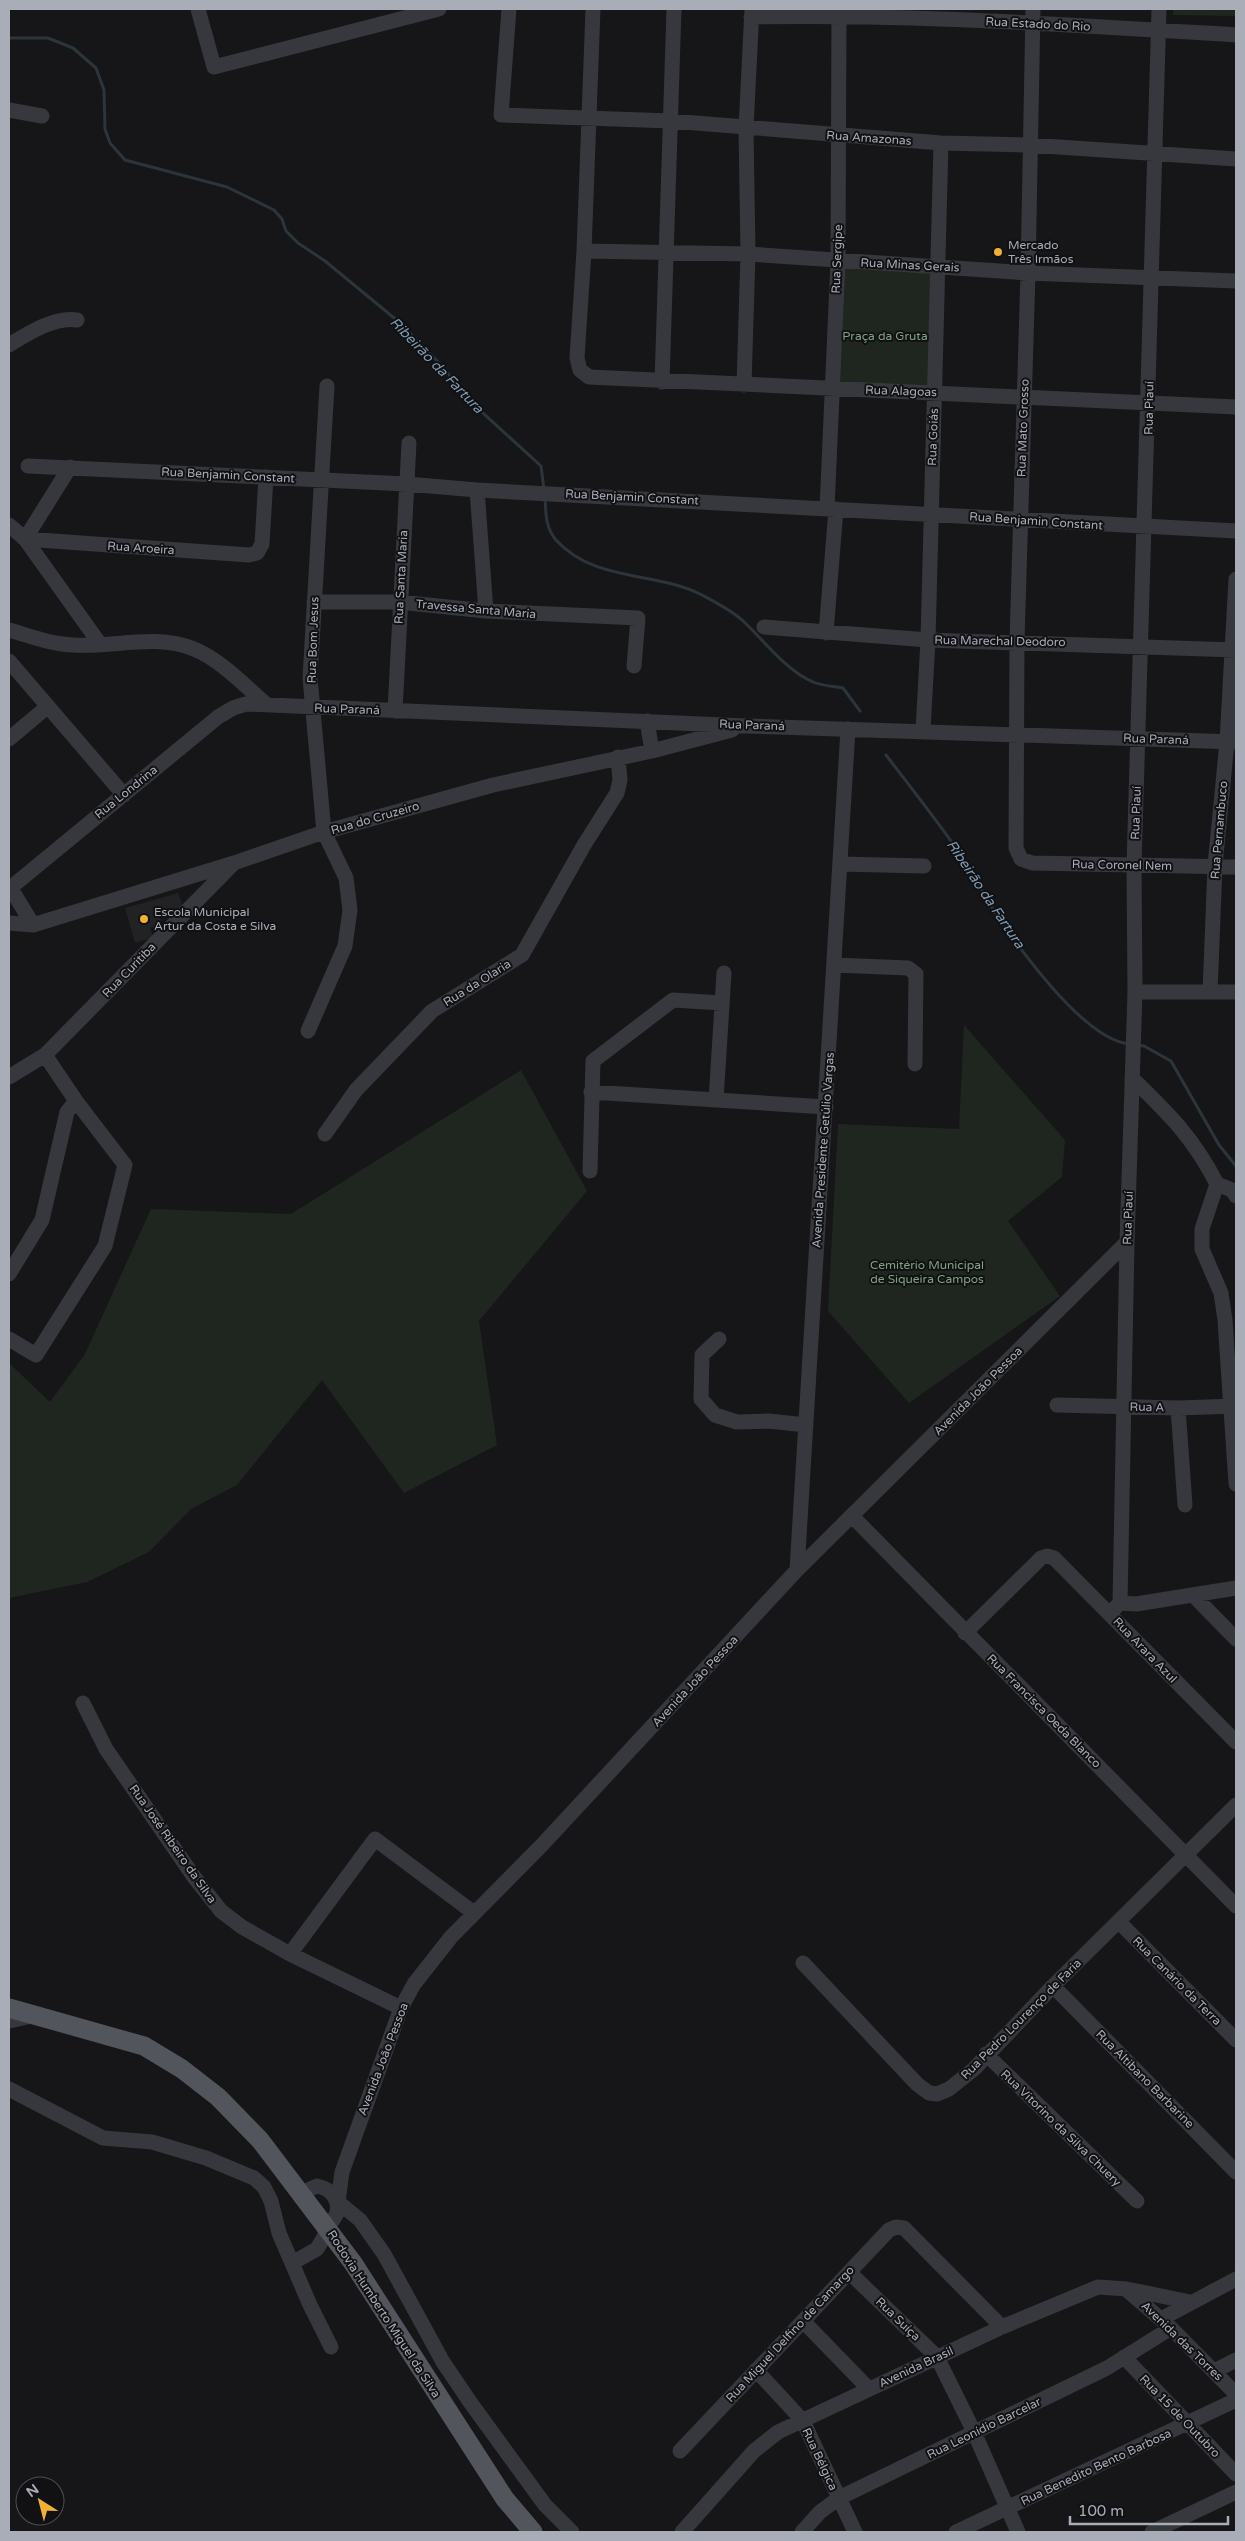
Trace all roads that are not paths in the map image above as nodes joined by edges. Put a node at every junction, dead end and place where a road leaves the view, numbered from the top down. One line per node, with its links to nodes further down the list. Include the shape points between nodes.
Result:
1 (198, 9): 2 (street, via 214,67)
2 (439, 9)
3 (509, 9): 14 (street, Rua Amazonas, via 502,115)
4 (593, 9): 14 (street)
5 (674, 9): 15 (street)
6 (1159, 9): 10 (street, Rua Piauí)
7 (839, 12): 8 (street, Rua Estado do Rio); 9 (street, Rua Estado do Rio); 17 (street, Rua Sergipe)
8 (751, 13): 16 (street)
9 (1032, 16): 10 (street, Rua Estado do Rio); 19 (street, Rua Mato Grosso)
10 (1159, 31): 11 (street, Rua Estado do Rio); 20 (street, Rua Piauí)
11 (1236, 35)
12 (9, 110): 13 (street)
13 (42, 116)
14 (588, 117): 15 (street, Rua Amazonas); 22 (street)
15 (671, 121): 16 (street, Rua Amazonas); 23 (street)
16 (746, 128): 17 (street, Rua Amazonas); 24 (street)
17 (839, 136): 18 (street, Rua Amazonas); 25 (street, Rua Sergipe)
18 (941, 143): 19 (street, Rua Amazonas); 26 (street, Rua Goiás)
19 (1029, 145): 20 (street, Rua Amazonas); 27 (street, Rua Mato Grosso)
20 (1154, 153): 21 (street, Rua Amazonas); 28 (street, Rua Piauí)
21 (1236, 159)
22 (584, 251): 23 (street, Rua Minas Gerais); 32 (street, Rua Alagoas, via 577,358 580,370 589,377)
23 (667, 252): 24 (street, Rua Minas Gerais); 32 (street)
24 (748, 254): 25 (street, Rua Minas Gerais); 33 (street)
25 (838, 261): 26 (street, Rua Minas Gerais); 35 (street, Rua Sergipe)
26 (938, 266): 27 (street, Rua Minas Gerais); 36 (street, Rua Goiás)
27 (1028, 273): 28 (street, Rua Minas Gerais); 37 (street, Rua Mato Grosso)
28 (1152, 278): 29 (street, Rua Minas Gerais); 38 (street, Rua Piauí)
29 (1236, 281)
30 (77, 320): 31 (street, via 58,321)
31 (9, 345)
32 (662, 382): 33 (street, Rua Alagoas)
33 (744, 385): 35 (street, Rua Alagoas)
34 (327, 386): 44 (street, Rua Bom Jesus)
35 (832, 388): 36 (street, Rua Alagoas); 47 (street, Rua Sergipe)
36 (935, 393): 37 (street, Rua Alagoas); 48 (street, Rua Goiás)
37 (1024, 398): 38 (street, Rua Alagoas); 49 (street, Rua Mato Grosso)
38 (1149, 404): 39 (street, Rua Alagoas); 51 (street, Rua Piauí)
39 (1236, 407)
40 (409, 443): 45 (street, Rua Santa Maria)
41 (28, 466): 42 (street, Rua Benjamin Constant)
42 (70, 467): 43 (street, Rua Benjamin Constant); 53 (street)
43 (266, 477): 44 (street, Rua Benjamin Constant); 53 (street, Rua Aroeira, via 262,544 257,553 249,556)
44 (321, 480): 45 (street, Rua Benjamin Constant); 55 (street, Rua Bom Jesus)
45 (407, 484): 46 (street, Rua Benjamin Constant); 56 (street, Rua Santa Maria)
46 (477, 490): 47 (street, Rua Benjamin Constant); 57 (street)
47 (832, 508): 48 (street, Rua Benjamin Constant); 60 (street, Rua Sergipe)
48 (931, 514): 49 (street, Rua Benjamin Constant); 61 (street, Rua Goiás)
49 (1020, 520): 51 (street, Rua Benjamin Constant); 62 (street, Rua Mato Grosso)
50 (9, 525): 53 (street)
51 (1145, 528): 52 (street, Rua Benjamin Constant); 64 (street, Rua Piauí)
52 (1236, 531)
53 (25, 539): 63 (street)
54 (1236, 579): 65 (street, Rua Pernambuco)
55 (314, 602): 56 (street, Travessa Santa Maria); 71 (street, Rua Bom Jesus, via 310,678)
56 (399, 602): 57 (street, Travessa Santa Maria); 72 (street, Rua Santa Maria)
57 (486, 612): 67 (street, Travessa Santa Maria, via 638,618)
58 (764, 627): 60 (street, Rua Marechal Deodoro)
59 (9, 630): 63 (street, via 74,646)
60 (826, 633): 61 (street, Rua Marechal Deodoro)
61 (928, 640): 62 (street, Rua Marechal Deodoro); 76 (street, Rua Goiás)
62 (1017, 641): 64 (street, Rua Marechal Deodoro); 77 (street, Rua Mato Grosso)
63 (100, 644): 69 (street, via 170,642 195,649 211,658)
64 (1142, 645): 65 (street, Rua Marechal Deodoro); 78 (street, Rua Piauí)
65 (1234, 650): 80 (street, Rua Pernambuco)
66 (9, 661): 70 (street)
67 (634, 666)
68 (246, 704): 69 (street, Rua Paraná); 83 (street, Rua Londrina, via 218,717)
69 (267, 705): 71 (street, Rua Paraná)
70 (47, 707): 79 (street); 83 (street)
71 (312, 708): 72 (street, Rua Paraná); 84 (street, Rua Bom Jesus)
72 (395, 711): 73 (street, Rua Paraná)
73 (647, 721): 74 (street, Rua Paraná); 81 (street)
74 (746, 726): 75 (street, Rua Paraná); 81 (street, Rua do Cruzeiro)
75 (848, 729): 76 (street, Rua Paraná); 87 (street, Avenida Presidente Getúlio Vargas)
76 (923, 730): 77 (street, Rua Paraná)
77 (1016, 736): 78 (street, Rua Paraná); 85 (street, Rua Mato Grosso)
78 (1139, 738): 80 (street, Rua Paraná); 89 (street, Rua Piauí)
79 (9, 739)
80 (1232, 742): 90 (street, Rua Pernambuco)
81 (652, 751): 82 (street, Rua do Cruzeiro)
82 (618, 757): 84 (street, Rua do Cruzeiro, via 492,785); 110 (street, Rua da Olaria, via 620,780 617,793 522,955 432,1010 356,1090)
83 (124, 795): 92 (street, Rua Londrina)
84 (324, 832): 86 (street, Rua do Cruzeiro); 101 (street, Rua Bom Jesus, via 346,878 350,910 344,946)
85 (1016, 848): 89 (street, Rua Coronel Nem, via 1021,859 1032,863)
86 (234, 863): 94 (street, Rua do Cruzeiro); 102 (street, Rua Curitiba)
87 (840, 864): 88 (street); 95 (street, Avenida Presidente Getúlio Vargas)
88 (924, 866)
89 (1134, 866): 90 (street, Rua Coronel Nem); 97 (street, Rua Piauí)
90 (1215, 866): 91 (street, Rua Coronel Nem); 98 (street, Rua Pernambuco)
91 (1236, 867)
92 (9, 888): 94 (street, Rua Londrina)
93 (9, 923): 94 (street, Rua do Cruzeiro)
94 (33, 925)
95 (834, 965): 103 (street, via 908,968 916,974); 109 (street, Avenida Presidente Getúlio Vargas)
96 (724, 973): 100 (street)
97 (1135, 992): 98 (street); 105 (street, Rua Piauí)
98 (1210, 992): 99 (street)
99 (1236, 992)
100 (722, 1003): 106 (street, via 673,1000 593,1062); 107 (street)
101 (308, 1031)
102 (45, 1055): 104 (street, Rua Curitiba); 108 (street)
103 (915, 1064)
104 (9, 1077)
105 (1132, 1078): 112 (street, via 1173,1117 1201,1153); 114 (street, Rua Piauí)
106 (591, 1092): 107 (street); 111 (street)
107 (716, 1100): 109 (street)
108 (76, 1101): 115 (street, via 67,1112 42,1220); 116 (street, via 125,1164 105,1246 36,1355)
109 (826, 1107): 122 (street, Avenida Presidente Getúlio Vargas)
110 (325, 1134)
111 (590, 1171)
112 (1217, 1184): 113 (street, via 1232,1190); 119 (street, via 1202,1229 1202,1249 1221,1293)
113 (1236, 1196)
114 (1127, 1242): 120 (street, Rua Piauí); 125 (street, Avenida João Pessoa)
115 (9, 1274)
116 (9, 1339)
117 (719, 1339): 122 (street, via 702,1355 701,1399 715,1415 737,1422)
118 (1057, 1406): 120 (street, Rua A)
119 (1234, 1406): 121 (street, Rua A); 123 (street)
120 (1125, 1407): 121 (street, Rua A); 129 (street, Rua Piauí)
121 (1178, 1408): 124 (street)
122 (806, 1425): 126 (street, Avenida Presidente Getúlio Vargas)
123 (1236, 1484)
124 (1185, 1505)
125 (852, 1516): 126 (street, Avenida João Pessoa); 130 (street, Rua Francisca Oeda Blanco)
126 (797, 1570): 137 (street, Avenida João Pessoa)
127 (1236, 1588): 128 (street)
128 (1194, 1596): 129 (street); 131 (street)
129 (1115, 1608): 130 (street, Rua Arara Azul, via 1054,1558 1046,1556); 133 (street, Rua Arara Azul)
130 (966, 1633): 135 (street, Rua Francisca Oeda Blanco)
131 (1236, 1639)
132 (83, 1703): 139 (street, Rua José Ribeiro da Silva, via 106,1749 221,1911)
133 (1236, 1742)
134 (1236, 1805): 135 (street, Rua Pedro Lourenço de Faria)
135 (1186, 1855): 136 (street, Rua Francisca Oeda Blanco); 138 (street, Rua Pedro Lourenço de Faria)
136 (1236, 1906)
137 (474, 1913): 139 (street, via 375,1839); 143 (street, Avenida João Pessoa, via 432,1959)
138 (1119, 1922): 141 (street, Rua Pedro Lourenço de Faria); 146 (street, Rua Canário da Terra)
139 (290, 1954): 143 (street, Rua José Ribeiro da Silva)
140 (804, 1963): 147 (street, Rua Pedro Lourenço de Faria, via 929,2093 937,2094 949,2089 974,2069)
141 (1053, 1986): 147 (street, Rua Pedro Lourenço de Faria); 150 (street, Rua Altibano Barbarine)
142 (9, 2008): 144 (main road, Rodovia Humberto Miguel da Silva)
143 (401, 2008): 149 (street, Avenida João Pessoa)
144 (32, 2016): 145 (street); 151 (main road, Rodovia Humberto Miguel da Silva, via 72,2024 144,2046 182,2069 218,2097)
145 (9, 2021)
146 (1236, 2040)
147 (986, 2054): 152 (street, Rua Vitorino da Silva Chuery)
148 (9, 2089): 155 (street, via 103,2138 152,2142 206,2158 254,2178 264,2187 271,2201 279,2233)
149 (342, 2172): 151 (street); 153 (street, Avenida João Pessoa)
150 (1236, 2172)
151 (309, 2189): 153 (street, via 330,2191); 154 (main road, Rodovia Humberto Miguel da Silva)
152 (1137, 2201)
153 (338, 2202): 154 (street, Avenida João Pessoa, via 335,2217); 181 (street, via 360,2220 384,2254 443,2362 470,2402 545,2505)
154 (327, 2228): 155 (street, Avenida João Pessoa, via 317,2250); 180 (main road, Rodovia Humberto Miguel da Silva, via 354,2264 505,2499)
155 (292, 2264): 163 (street)
156 (849, 2272): 160 (street, Rua Miguel Delfino de Camargo); 162 (street, Rua Miguel Delfino de Camargo, via 889,2230 904,2228); 164 (street, Rua Suíça)
157 (1236, 2279): 159 (street)
158 (1127, 2289): 159 (street, Avenida Brasil); 161 (street, Avenida das Torres); 162 (street, Avenida Brasil, via 1098,2287)
159 (1190, 2302): 161 (street)
160 (803, 2321): 167 (street, Rua Miguel Delfino de Camargo); 169 (street)
161 (1166, 2324): 165 (street, Rua Leonídio Barcelar); 168 (street, Avenida das Torres)
162 (1002, 2326): 164 (street, Avenida Brasil)
163 (331, 2347)
164 (937, 2357): 169 (street, Avenida Brasil); 174 (street, Rua Suíça)
165 (1124, 2358): 173 (street, Rua 15 de Outubro); 174 (street, Rua Leonídio Barcelar)
166 (1236, 2360): 168 (street)
167 (756, 2370): 172 (street, Rua Bélgica); 175 (street, Rua Miguel Delfino de Camargo)
168 (1214, 2372): 170 (street, Avenida das Torres)
169 (869, 2389): 172 (street, Avenida Brasil)
170 (1236, 2394)
171 (1236, 2400): 173 (street, Rua Benedito Bento Barbosa)
172 (802, 2421): 178 (street, Rua Bélgica); 182 (street, Avenida Brasil, via 764,2442)
173 (1188, 2425): 176 (street, Rua 15 de Outubro); 179 (street, Rua Benedito Bento Barbosa)
174 (974, 2432): 178 (street, Rua Leonídio Barcelar); 179 (street, Rua Suíça)
175 (680, 2451)
176 (1236, 2474)
177 (1236, 2492): 187 (street)
178 (839, 2498): 183 (street, Rua Leonídio Barcelar, via 820,2512); 184 (street, Rua Bélgica)
179 (1008, 2508): 185 (street, Rua Benedito Bento Barbosa); 186 (street, Rua Suíça)
180 (534, 2532)
181 (572, 2532)
182 (682, 2532)
183 (802, 2532)
184 (855, 2532)
185 (956, 2532)
186 (1018, 2532)
187 (1153, 2532)

